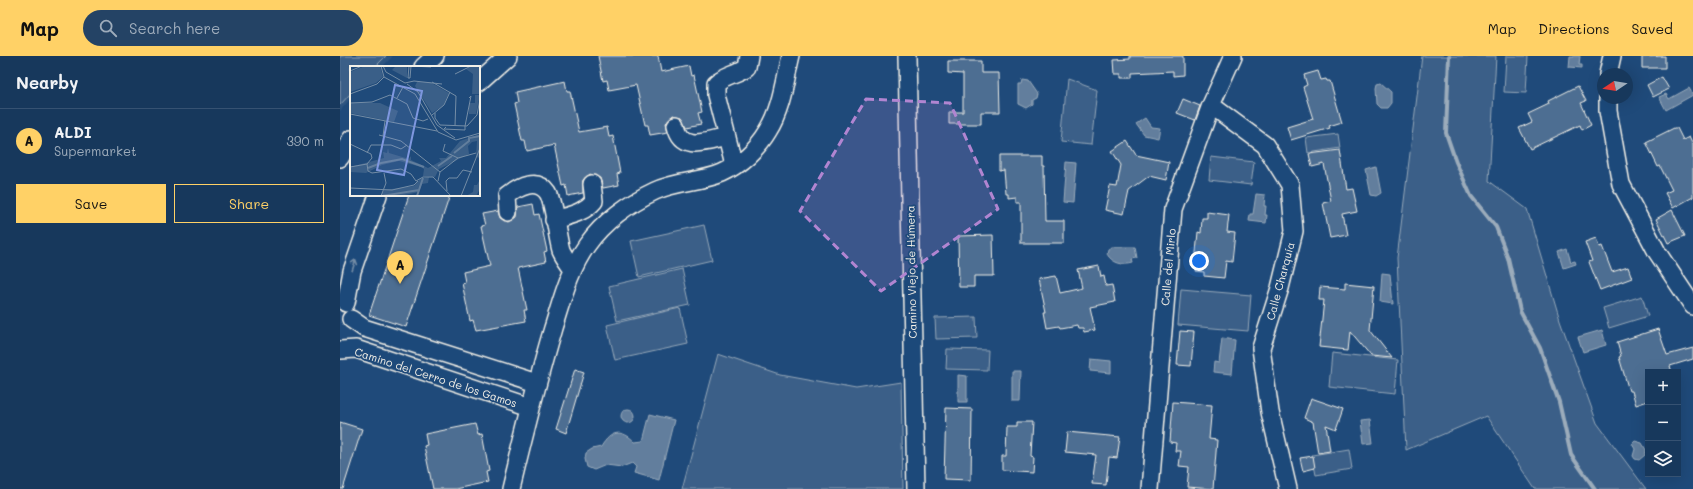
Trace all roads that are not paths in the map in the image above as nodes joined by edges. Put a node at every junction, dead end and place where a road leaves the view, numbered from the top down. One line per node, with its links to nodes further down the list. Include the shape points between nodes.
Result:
1 (435, 56): 8 (street)
2 (508, 56): 10 (street)
3 (749, 56): 14 (street, via 746,67 739,73 722,78 716,83 716,95)
4 (791, 56): 17 (street, Camino del Cerro de los Gamos, via 781,101 769,130 755,148)
5 (907, 56): 31 (street, Camino Viejo de Húmera)
6 (1233, 56): 12 (street, Calle del Mirlo)
7 (1612, 56): 9 (street)
8 (423, 66)
9 (1609, 68)
10 (480, 81)
11 (1608, 104): 24 (street, via 1621,184 1657,252)
12 (1211, 105): 32 (street, Calle del Mirlo, via 1172,209); 33 (street, Calle Charquía, via 1265,145 1290,185 1294,231 1261,348 1270,412)
13 (676, 125): 14 (street, via 682,139 689,143)
14 (727, 137): 17 (street)
15 (350, 141): 16 (street)
16 (340, 158)
17 (734, 165): 22 (street, Camino del Cerro de los Gamos, via 722,173 655,191 630,205 607,223 587,245)
18 (592, 184): 21 (street, via 594,201 590,206 581,212)
19 (378, 196): 23 (street, one-way to 19, via 352,271)
20 (508, 212): 21 (street, via 507,196 518,187 528,184 540,186 548,193)
21 (554, 220): 22 (street, via 562,251)
22 (573, 269): 28 (street, Camino del Cerro de los Gamos)
23 (346, 306): 25 (street, via 364,328); 26 (street, via 349,336)
24 (1693, 306)
25 (405, 341): 27 (street); 28 (street)
26 (340, 350): 27 (street, Camino del Cerro de los Gamos, via 356,349)
27 (399, 363): 29 (street, Camino del Cerro de los Gamos)
28 (537, 383): 29 (street, Camino del Cerro de los Gamos)
29 (531, 407): 30 (street, Camino del Cerro de los Gamos)
30 (510, 489)
31 (916, 489)
32 (1150, 489)
33 (1288, 489)

